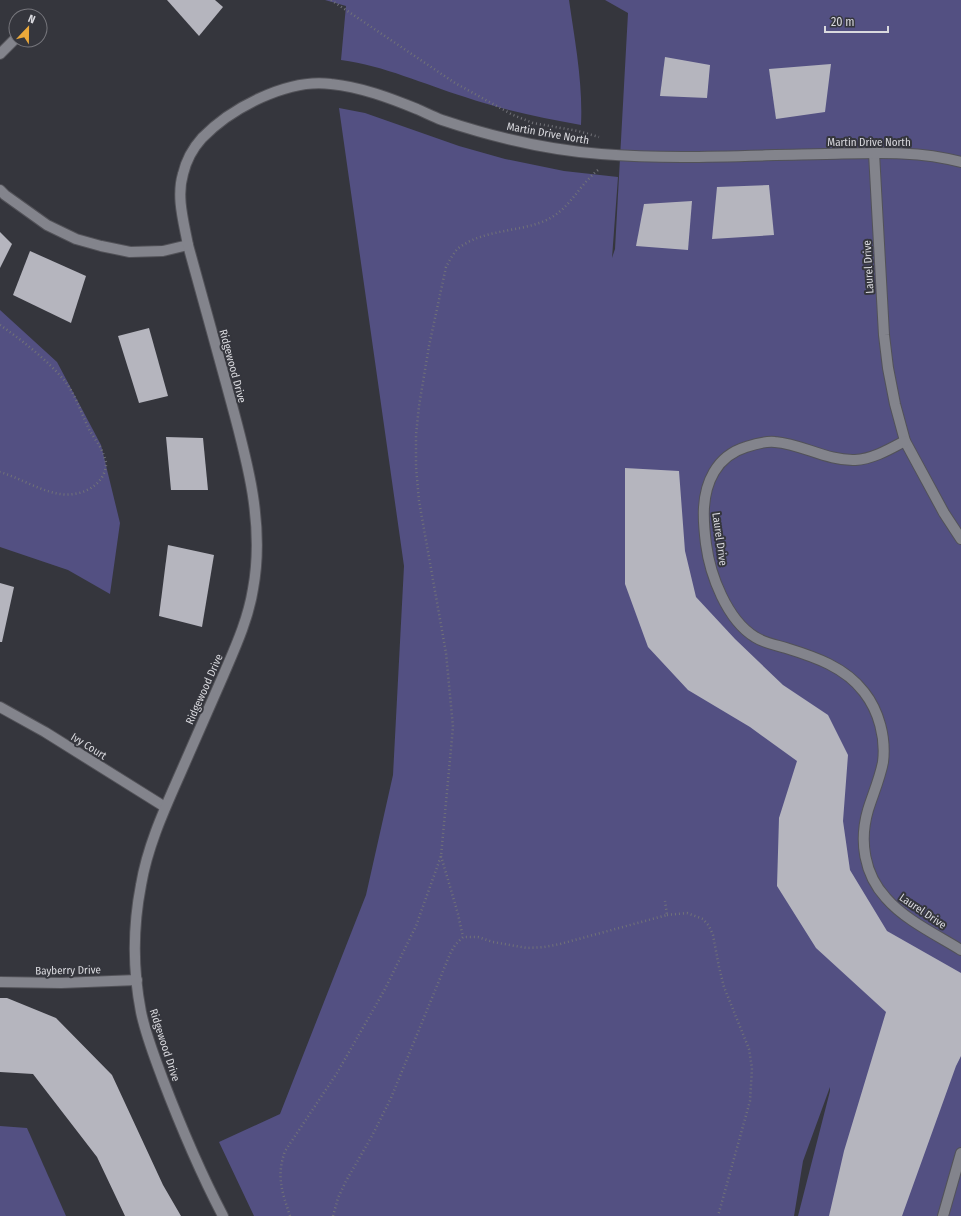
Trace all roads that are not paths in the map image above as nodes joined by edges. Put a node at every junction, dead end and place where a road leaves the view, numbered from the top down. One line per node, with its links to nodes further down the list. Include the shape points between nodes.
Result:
1 (8, 46): 2 (street)
2 (0, 54)
3 (874, 153): 4 (street, Martin Drive North, via 672,157 563,150 488,133 441,119 354,87 328,83 276,91 247,104 222,120 201,139); 5 (street, Martin Drive North, via 916,154); 8 (street, Laurel Drive, via 885,342 888,368)
4 (189, 158): 7 (street, Ridgewood Drive, via 182,176 180,194)
5 (961, 162)
6 (0, 190): 7 (street, via 47,224 76,239 130,252 156,252)
7 (188, 245): 11 (street, Ridgewood Drive, via 247,460 256,525 256,560 248,616)
8 (905, 441): 9 (street); 12 (street, Laurel Drive, via 876,456 856,460 835,458 791,444 773,442 740,449 725,459 714,472 704,503 704,526 708,558 715,582 738,622 754,637 839,669 853,680 873,706 879,720 884,749 865,824 864,851 867,865 873,881 886,899 902,913)
9 (961, 539)
10 (0, 707): 11 (street, Ivy Court)
11 (165, 807): 13 (street, Ridgewood Drive, via 151,844 141,884 136,920)
12 (961, 950)
13 (137, 980): 14 (street, Bayberry Drive); 16 (street, Ridgewood Drive, via 141,1013 154,1056 193,1155)
14 (0, 982)
15 (961, 1153): 17 (street)
16 (223, 1216)
17 (943, 1216)

